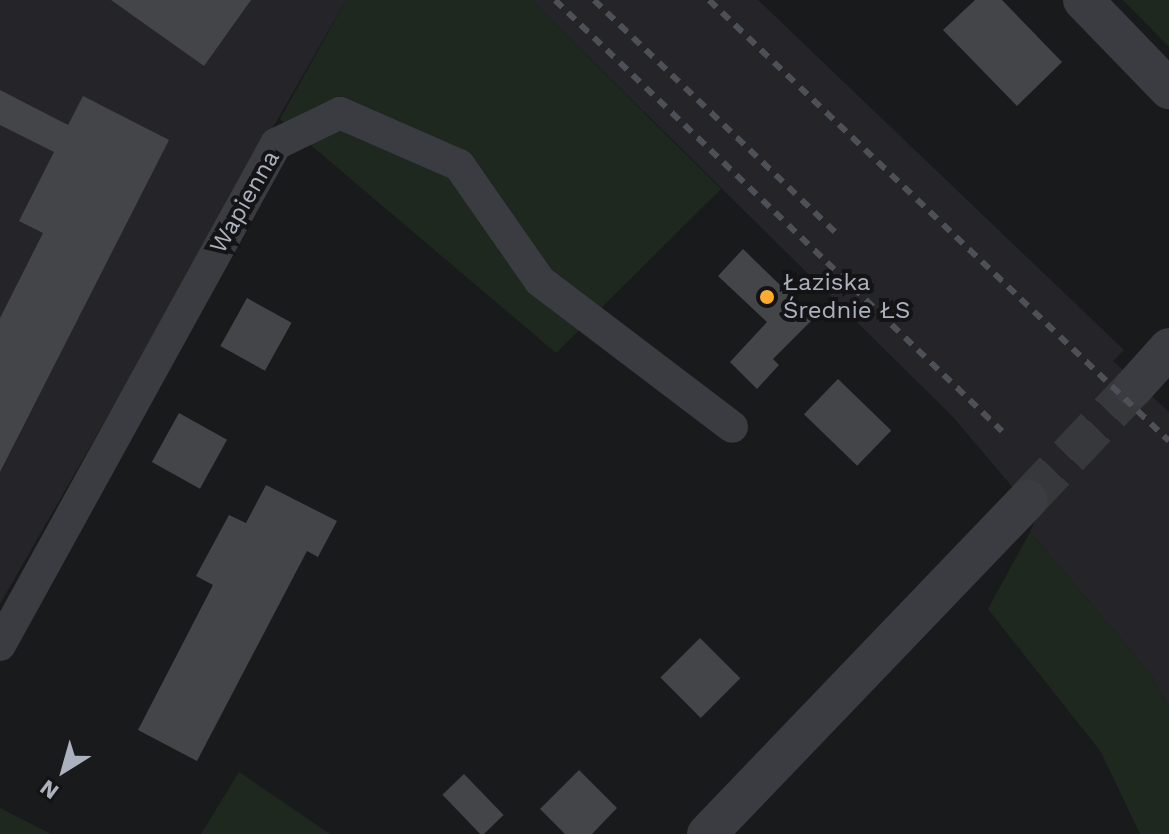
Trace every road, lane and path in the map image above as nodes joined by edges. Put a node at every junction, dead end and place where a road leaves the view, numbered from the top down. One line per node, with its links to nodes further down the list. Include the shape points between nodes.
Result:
1 (1083, 0): 2 (street)
2 (1169, 89)
3 (1169, 348): 4 (street)
4 (1134, 387)
5 (732, 427): 7 (street, Wapienna, via 540,281 459,165 340,113 276,144)
6 (1027, 500): 8 (street)
7 (0, 645)
8 (707, 834)

